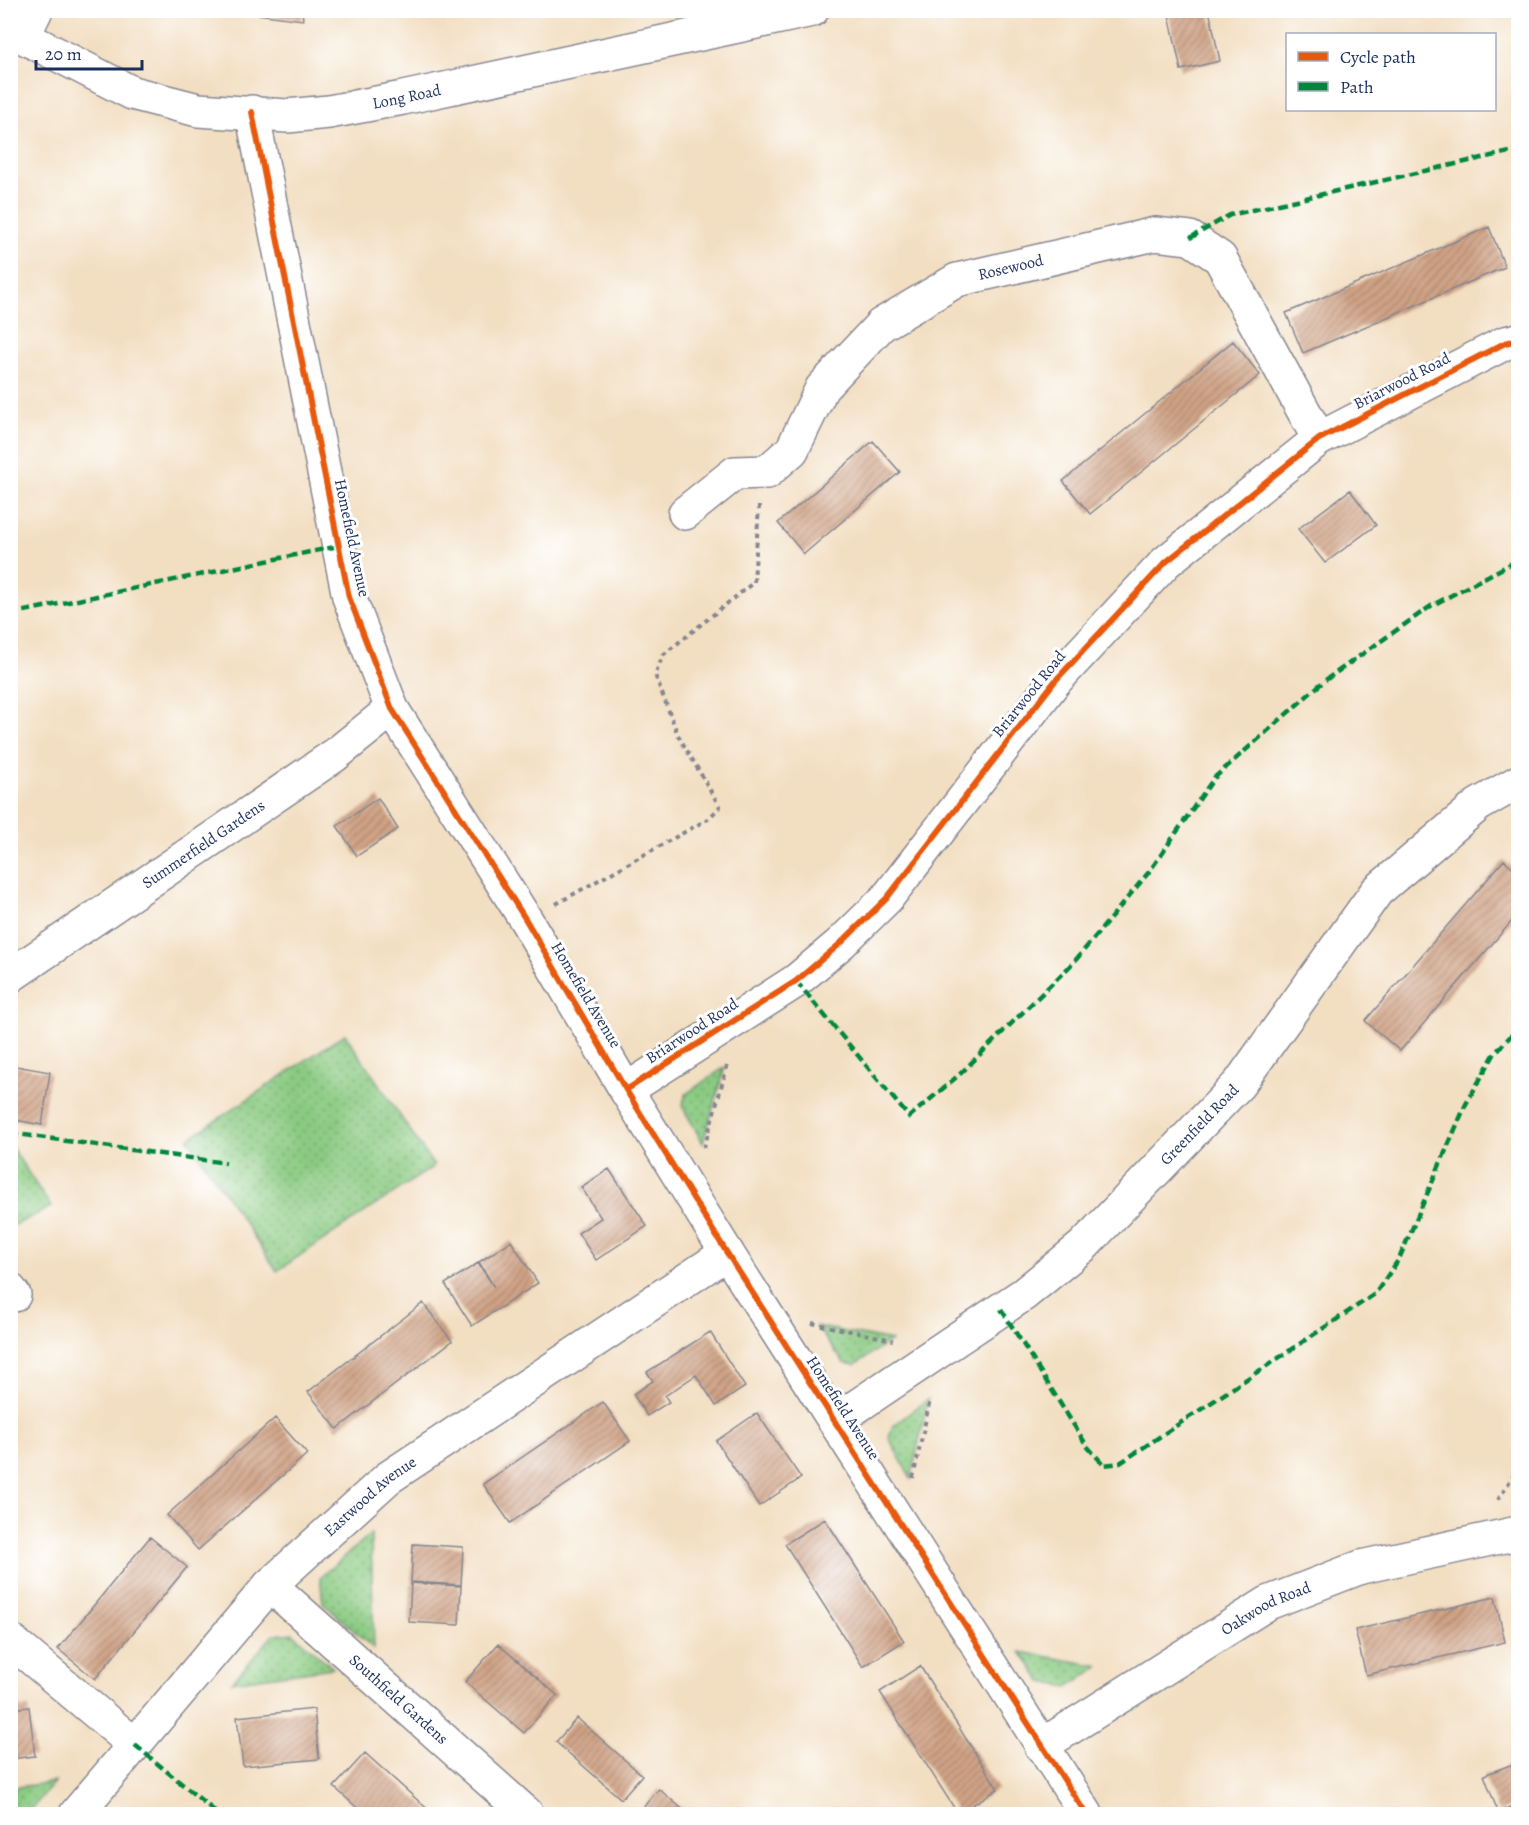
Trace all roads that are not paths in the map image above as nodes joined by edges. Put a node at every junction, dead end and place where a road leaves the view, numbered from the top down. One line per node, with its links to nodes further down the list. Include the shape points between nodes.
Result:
1 (812, 10): 3 (street, Long Road, via 329,112 287,116)
2 (23, 26): 3 (street, Long Road, via 132,93 198,110)
3 (252, 112): 7 (street, Homefield Avenue, via 349,597)
4 (1518, 340): 5 (street, Briarwood Road, via 1505,343)
5 (1319, 439): 6 (street, Rosewood, via 1220,258 1190,238 1155,234 957,280 881,325 822,388 792,450 767,472 735,473); 10 (street, Briarwood Road, via 1166,562 1055,681 887,898 841,943 796,981)
6 (685, 513)
7 (392, 709): 9 (street, Summerfield Gardens, via 334,755); 10 (street, Homefield Avenue, via 526,920)
8 (1518, 782): 12 (street, Greenfield Road, via 1478,805 1377,891 1239,1084 1083,1246 1024,1294)
9 (10, 976)
10 (626, 1090): 11 (street, Homefield Avenue)
11 (727, 1252): 12 (street, Homefield Avenue); 14 (street, Eastwood Avenue, via 388,1478)
12 (835, 1420): 17 (street, Homefield Avenue)
13 (1518, 1533): 17 (street, Oakwood Road, via 1361,1567 1268,1603)
14 (270, 1585): 16 (street, Eastwood Avenue); 19 (street, Southfield Gardens)
15 (10, 1640): 16 (street)
16 (135, 1745): 18 (street, Eastwood Avenue)
17 (1041, 1746): 20 (street, Homefield Avenue)
18 (76, 1815)
19 (527, 1815)
20 (1086, 1815)

